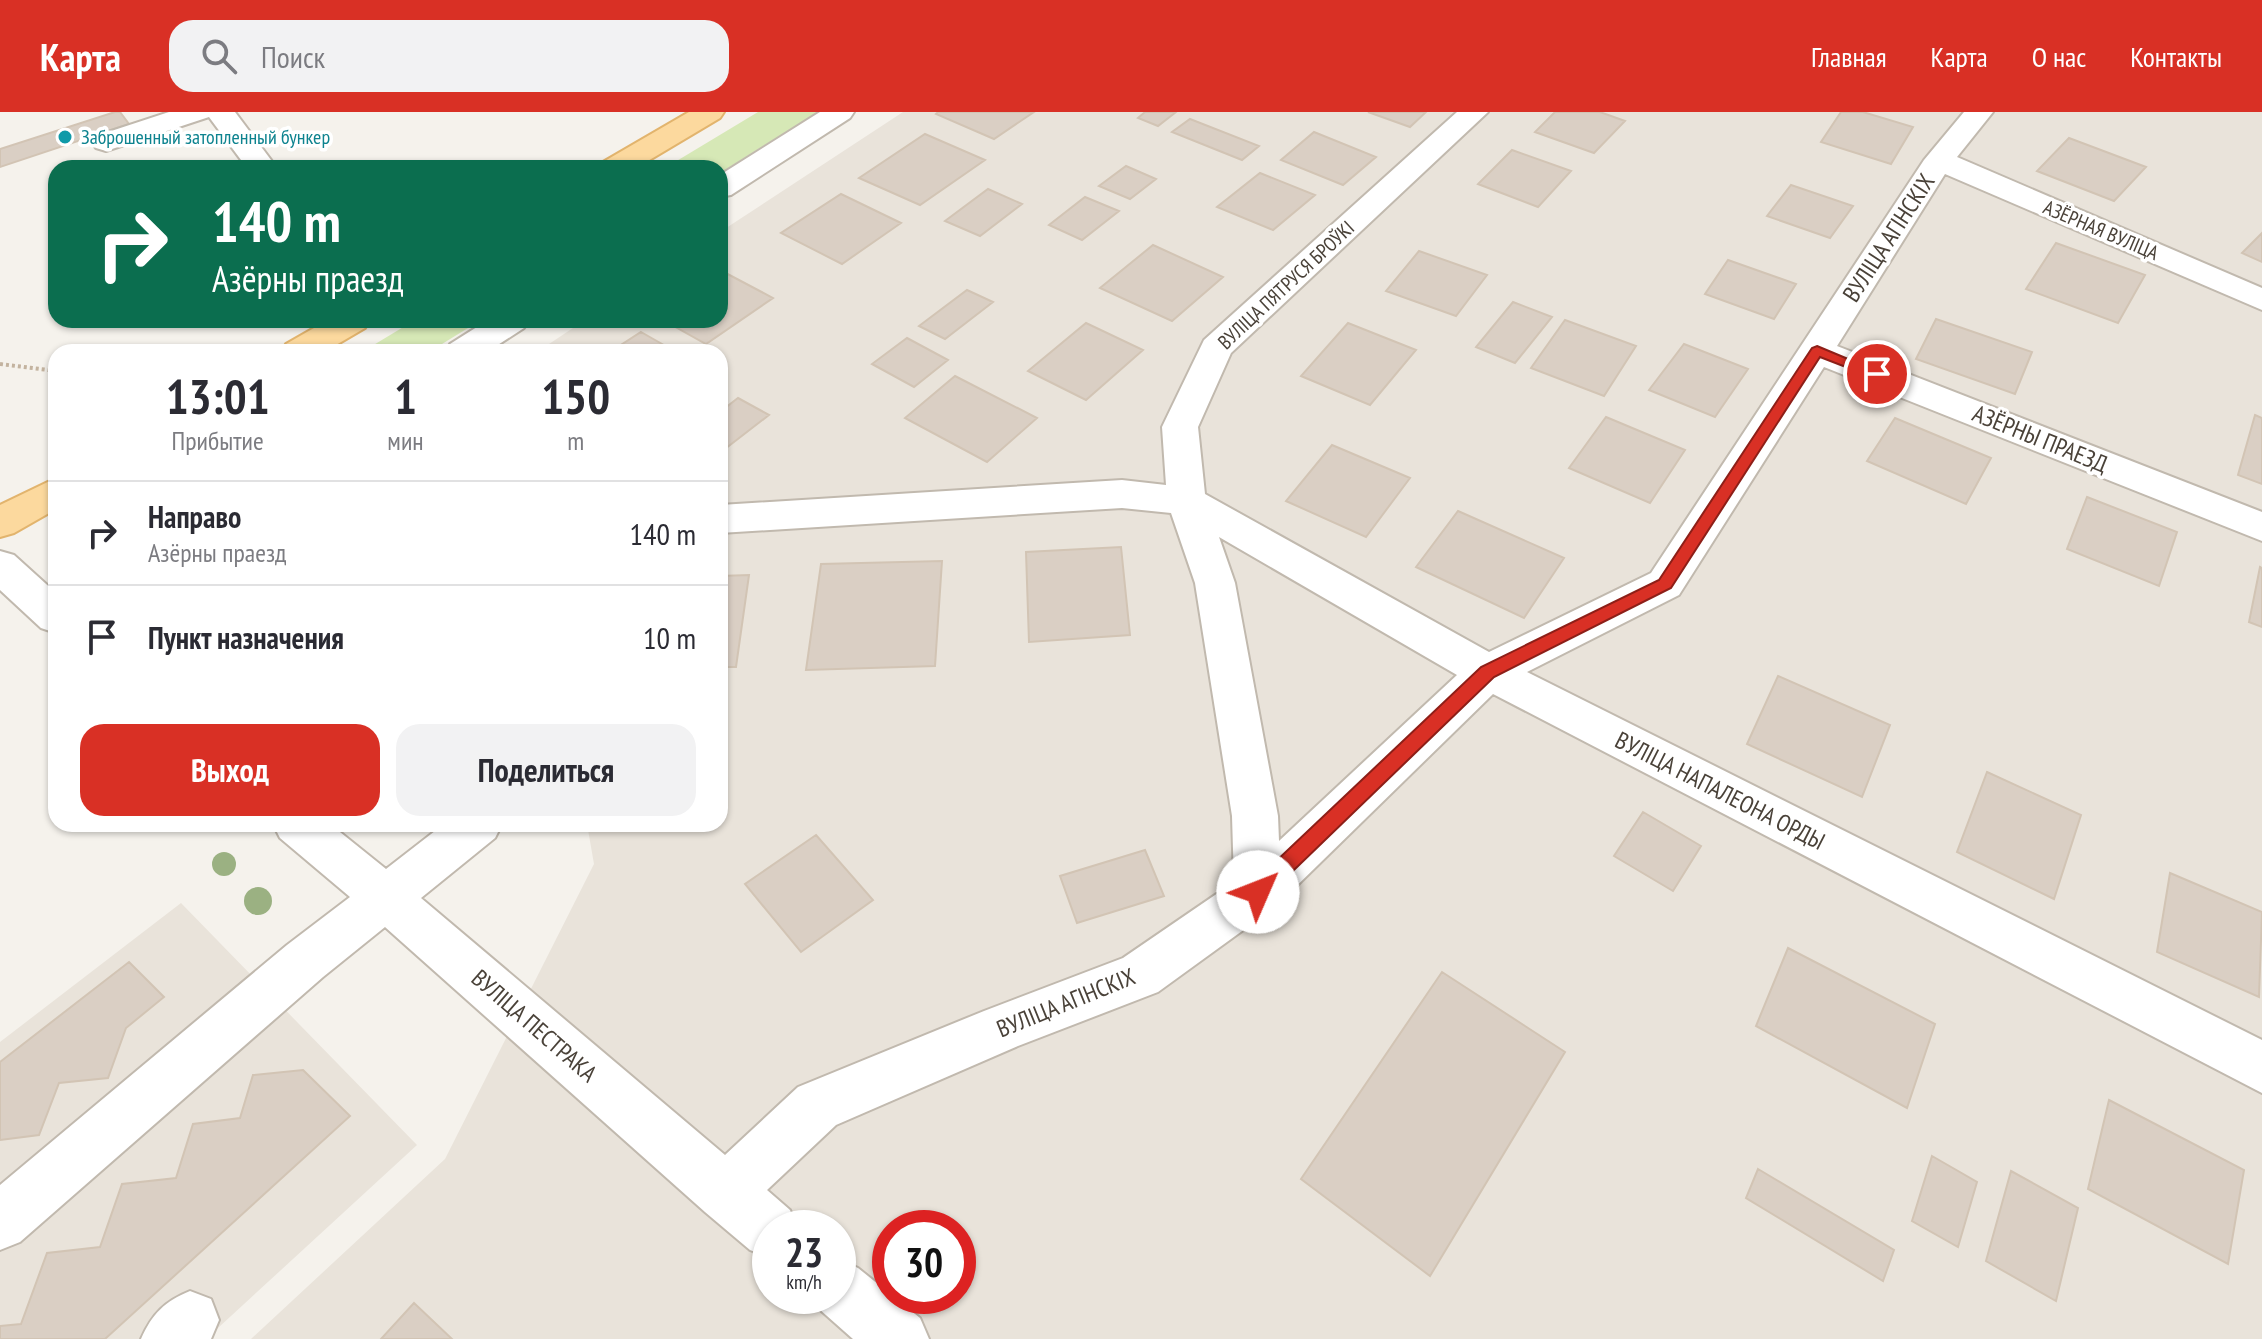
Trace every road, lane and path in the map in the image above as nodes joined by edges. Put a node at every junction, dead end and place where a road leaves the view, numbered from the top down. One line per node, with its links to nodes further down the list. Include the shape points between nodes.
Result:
1 (198, 112): 7 (street)
2 (220, 112): 8 (street)
3 (710, 112): 9 (main road)
4 (840, 112): 11 (street)
5 (1474, 112): 21 (street, ВУЛІЦА ПЯТРУСЯ БРОЎКІ, via 1216,348 1180,427)
6 (1979, 112): 10 (street, ВУЛІЦА АГІНСКІХ)
7 (106, 142)
8 (256, 160)
9 (628, 160)
10 (1939, 160): 12 (street, АЗЁРНАЯ ВУЛІЦА); 17 (street, ВУЛІЦА АГІНСКІХ)
11 (728, 183)
12 (2262, 300)
13 (339, 328): 15 (main road)
14 (500, 328): 16 (street)
15 (312, 344)
16 (474, 344)
17 (1817, 351): 24 (street, АЗЁРНЫ ПРАЕЗД); 27 (street, ВУЛІЦА АГІНСКІХ, via 1665,584)
18 (0, 364): 19 (path)
19 (48, 370)
20 (48, 496): 23 (main road)
21 (1186, 501): 22 (street, via 1122,494); 27 (street, ВУЛІЦА НАПАЛЕОНА ОРДЫ); 30 (street, ВУЛІЦА ПЯТРУСЯ БРОЎКІ, via 1215,583 1255,816)
22 (728, 519)
23 (0, 523)
24 (2262, 527)
25 (0, 566): 26 (street)
26 (48, 610)
27 (1488, 672): 30 (street, ВУЛІЦА АГІНСКІХ); 32 (street, ВУЛІЦА НАПАЛЕОНА ОРДЫ)
28 (306, 832): 31 (street, ВУЛІЦА ПЕСТРАКА)
29 (469, 832): 31 (street)
30 (1258, 892): 33 (street, ВУЛІЦА АГІНСКІХ, via 1140,975 817,1106)
31 (385, 897): 33 (street, ВУЛІЦА ПЕСТРАКА); 35 (street)
32 (2262, 1067)
33 (725, 1192): 34 (street, ВУЛІЦА ПЕСТРАКА)
34 (752, 1215)
35 (0, 1222)
36 (856, 1303): 37 (street)
37 (899, 1339)

